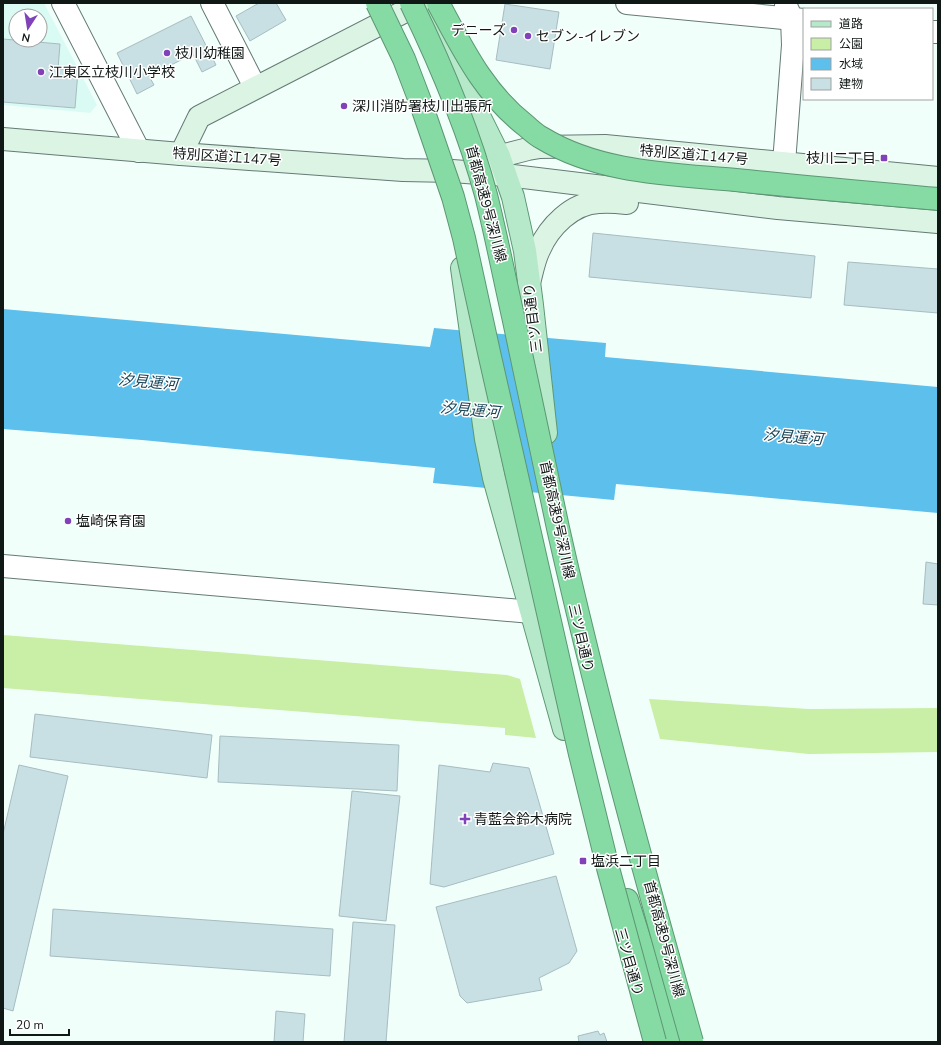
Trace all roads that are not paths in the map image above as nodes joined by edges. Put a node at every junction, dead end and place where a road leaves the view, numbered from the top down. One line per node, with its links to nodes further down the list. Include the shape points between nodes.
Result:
1 (63, 3): 11 (street)
2 (212, 3): 9 (street)
3 (411, 3): 27 (highway, 首都高速9号深川線, bridge, via 431,44 466,130 485,194 578,615 610,745)
4 (422, 3): 7 (street); 14 (main road, 三ツ目通り)
5 (438, 3): 17 (highway, bridge, via 467,57 488,89 513,116 542,138 576,155 613,166 664,173)
6 (627, 3): 8 (street)
7 (384, 8): 9 (street); 15 (main road, 三ツ目通り, via 425,91); 23 (highway, 首都高速9号深川線, bridge, via 420,101 453,197 464,238)
8 (793, 14): 13 (street)
9 (255, 88): 12 (street, via 199,117)
10 (3, 139): 11 (street, 特別区道江147号)
11 (139, 151): 12 (street, 特別区道江147号)
12 (182, 154): 15 (street, 特別区道江147号, via 403,170)
13 (784, 163): 14 (street, 特別区道江147号, via 605,146 528,149); 16 (street, 特別区道江147号)
14 (502, 165): 15 (street, 特別区道江147号); 18 (street, 特別区道江147号); 20 (main road, 三ツ目通り, via 513,197)
15 (452, 170): 22 (main road, 三ツ目通り, via 463,280 486,439 494,478)
16 (938, 178)
17 (938, 199)
18 (778, 208): 19 (street, 特別区道江147号); 20 (street, 特別区道江147号, via 598,202 579,207 548,232 539,250)
19 (938, 222)
20 (529, 282): 28 (main road, 三ツ目通り, bridge, via 556,528 584,652 640,863)
21 (3, 566): 22 (street)
22 (532, 612): 24 (main road, 三ツ目通り)
23 (580, 754): 25 (highway, 首都高速9号深川線, bridge); 26 (highway, bridge)
24 (652, 1042)
25 (655, 1042)
26 (672, 1042)
27 (692, 1042)
28 (699, 1042)

